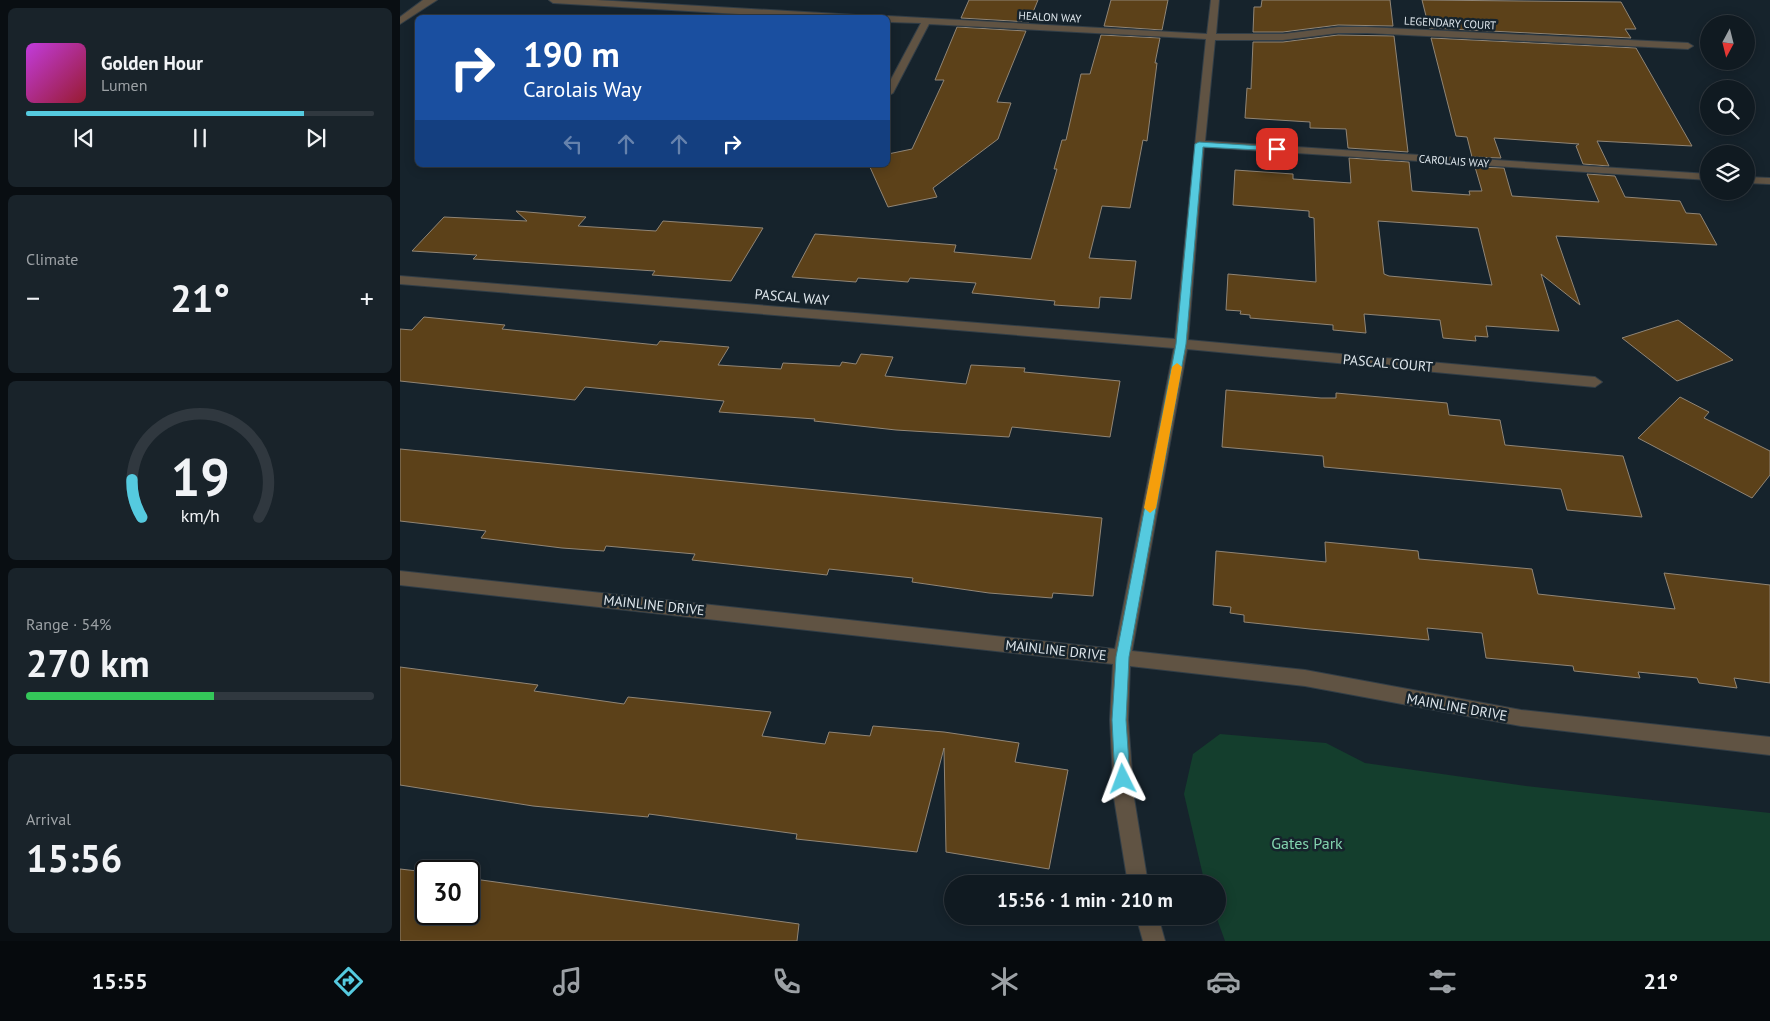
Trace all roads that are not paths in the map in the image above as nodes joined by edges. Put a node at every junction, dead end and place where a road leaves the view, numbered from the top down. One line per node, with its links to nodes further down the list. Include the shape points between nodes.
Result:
1 (433, 0): 8 (street)
2 (552, 0): 4 (street)
3 (1215, 0): 10 (street)
4 (680, 7): 5 (street); 6 (street)
5 (673, 15)
6 (808, 15)
7 (890, 19): 9 (street, HEALON WAY)
8 (400, 21)
9 (926, 22): 10 (street, HEALON WAY); 12 (street)
10 (1211, 37): 11 (street, LEGENDARY COURT, via 1283,37 1367,30); 13 (street)
11 (1688, 46)
12 (890, 89)
13 (1199, 144): 14 (street, CAROLAIS WAY); 18 (street)
14 (1700, 176)
15 (1755, 180): 16 (street)
16 (1770, 181)
17 (400, 280): 18 (street, PASCAL WAY)
18 (1181, 344): 19 (street, PASCAL COURT); 21 (street)
19 (1595, 382)
20 (400, 578): 21 (street, MAINLINE DRIVE)
21 (1122, 657): 22 (street, MAINLINE DRIVE, via 1305,678 1521,718); 23 (street, via 1119,720 1124,798)
22 (1770, 746)
23 (1137, 875)
24 (1150, 925): 25 (street)
25 (1154, 941)

